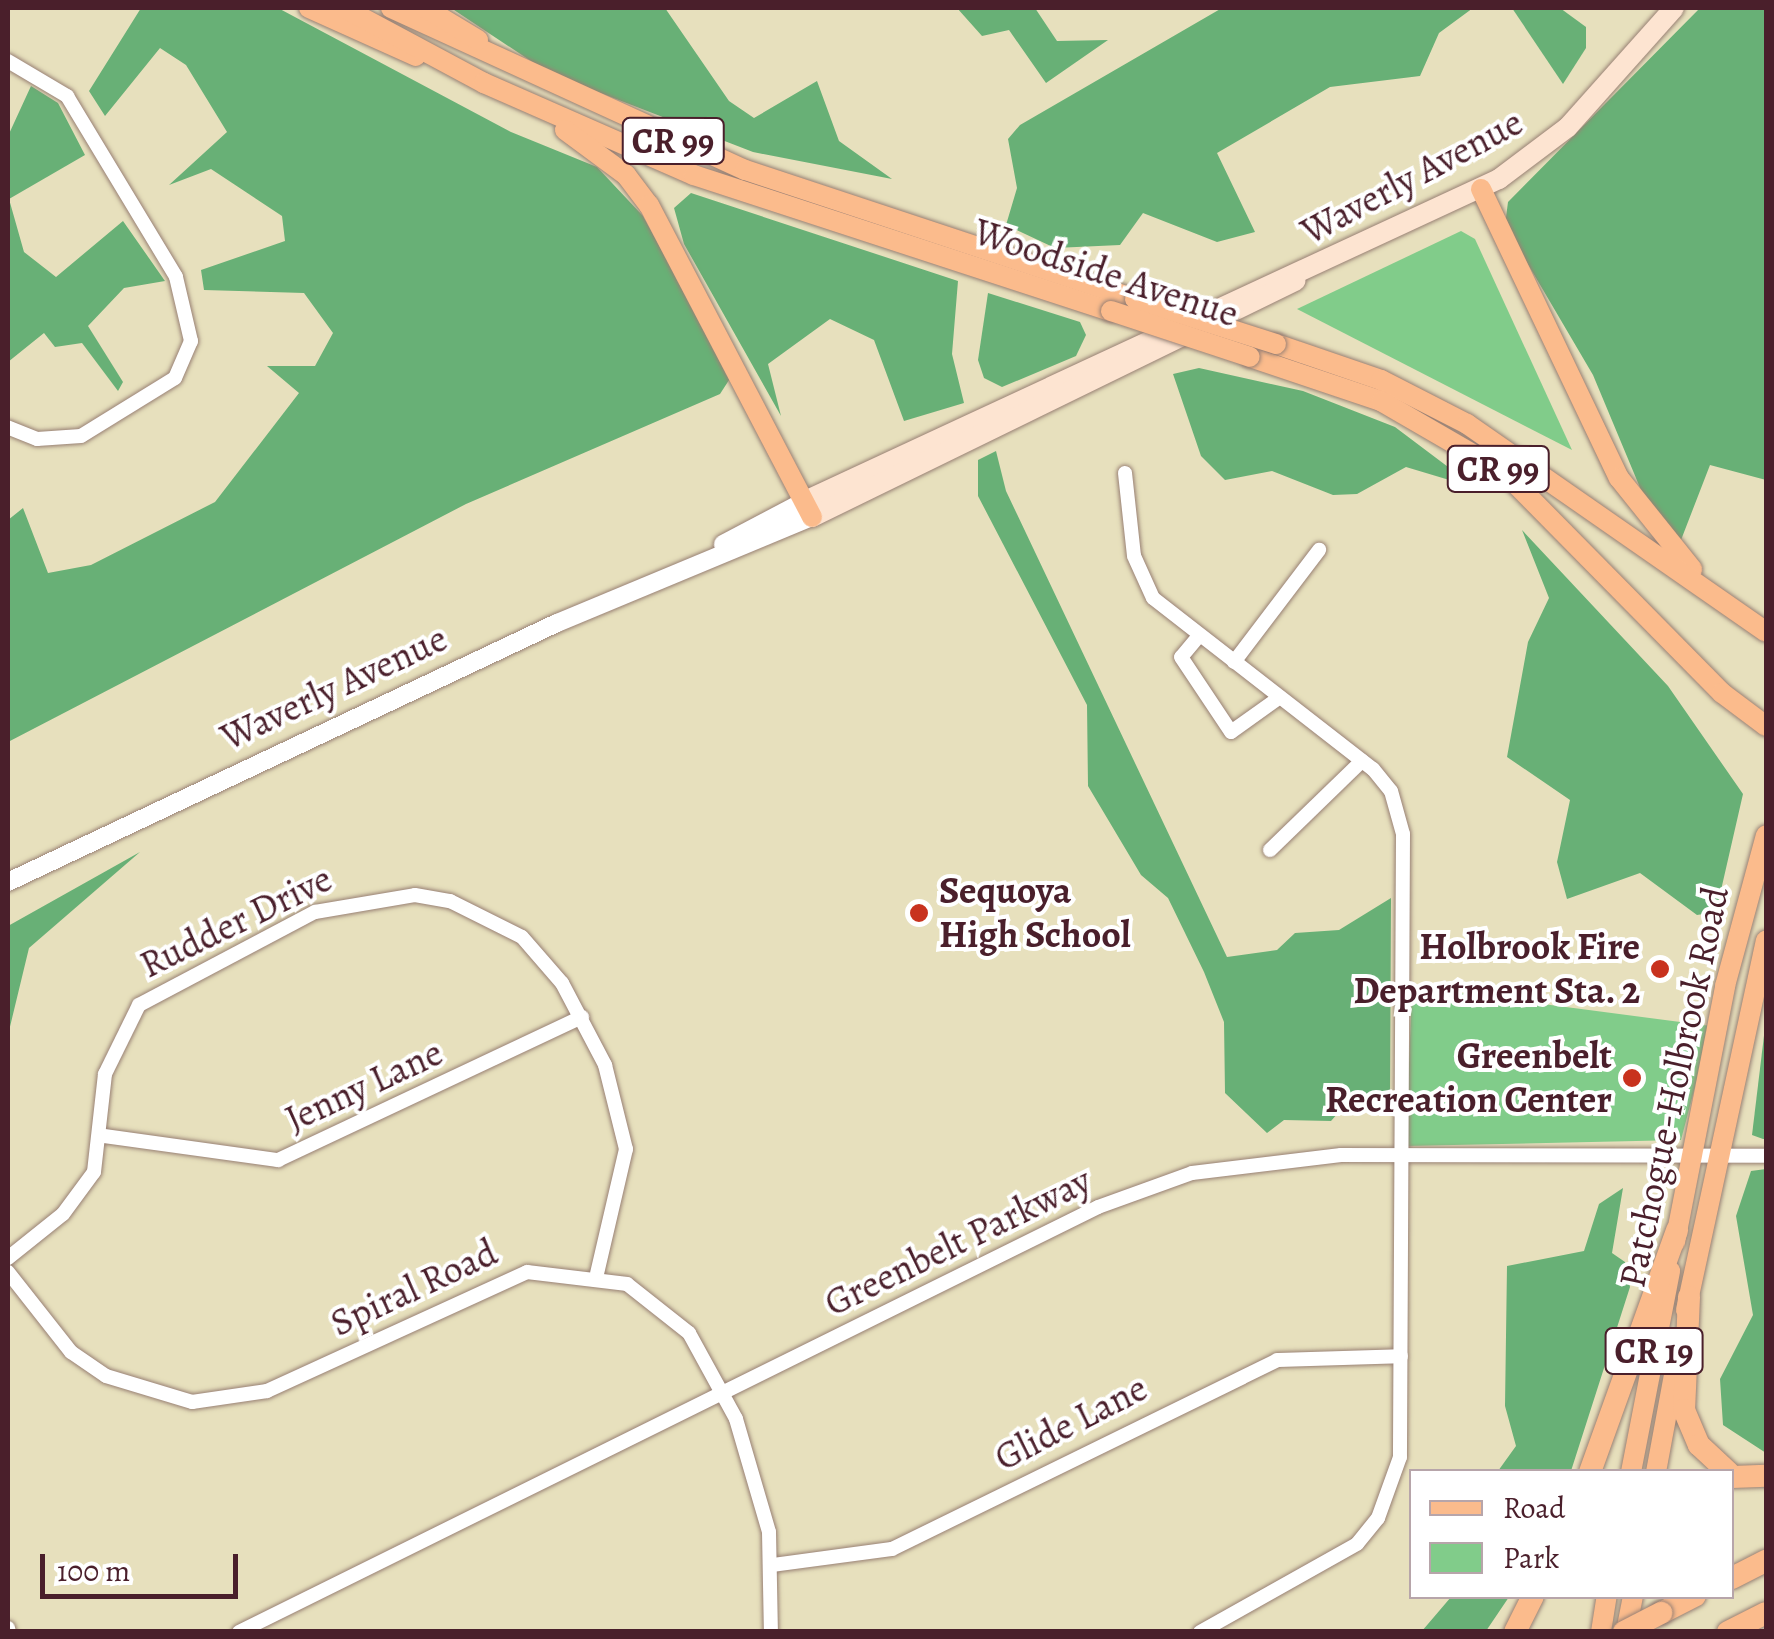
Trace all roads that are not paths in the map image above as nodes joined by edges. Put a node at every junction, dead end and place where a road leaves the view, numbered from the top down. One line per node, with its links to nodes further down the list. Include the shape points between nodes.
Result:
1 (309, 8): 7 (main road, via 384,47)
2 (344, 8): 7 (main road, Woodside Avenue / CR 99)
3 (390, 8): 8 (main road, Woodside Avenue / CR 99)
4 (426, 8): 8 (main road)
5 (1674, 8): 10 (main road, Waverly Avenue, via 1552,142)
6 (8, 61): 13 (street, via 67,96 176,277 190,340 175,378 80,436 37,440)
7 (452, 66): 9 (main road, Woodside Avenue / CR 99)
8 (546, 86): 11 (main road, Woodside Avenue / CR 99)
9 (518, 98): 11 (main road, Woodside Avenue / CR 99, via 710,181); 15 (main road, via 641,193)
10 (1481, 189): 15 (main road, Waverly Avenue, via 1304,274 1260,286); 17 (main road, via 1619,478)
11 (966, 254): 12 (main road, Woodside Avenue / CR 99)
12 (995, 263): 17 (main road, Woodside Avenue / CR 99, bridge, via 1135,299 1380,380 1467,424); 22 (main road, Woodside Avenue / CR 99, bridge, via 1110,311 1381,401 1504,473)
13 (8, 427)
14 (1125, 473): 19 (street, via 1141,577)
15 (808, 509): 26 (street, Waverly Avenue)
16 (1319, 550): 20 (street)
17 (1728, 606): 18 (main road, Woodside Avenue / CR 99)
18 (1764, 628)
19 (1198, 637): 20 (street); 21 (street, via 1182,658 1231,732)
20 (1234, 662): 21 (street)
21 (1280, 697): 23 (street)
22 (1766, 726)
23 (1362, 761): 25 (street); 31 (street, via 1391,791 1403,834)
24 (1766, 835): 30 (main road, Patchogue-Holbrook Road / CR 19)
25 (1270, 850)
26 (8, 882)
27 (1766, 941): 32 (main road, Patchogue-Holbrook Road / CR 19)
28 (582, 1017): 29 (street, Jenny Lane, via 278,1160); 29 (street, Rudder Drive, via 542,957 494,920 415,895 345,901 140,1005 105,1074); 37 (street, Rudder Drive, via 625,1125 621,1187)
29 (104, 1136): 35 (street, Rudder Drive, via 81,1194)
30 (1691, 1155): 31 (street, Greenbelt Parkway); 32 (street, Greenbelt Parkway); 34 (main road, Patchogue-Holbrook Road / CR 19)
31 (1400, 1156): 39 (street); 40 (street, Greenbelt Parkway, via 1257,1161 1144,1189)
32 (1716, 1156): 33 (street, Greenbelt Parkway); 38 (main road, Patchogue-Holbrook Road / CR 19)
33 (1766, 1156)
34 (1677, 1230): 41 (highway); 42 (main road, Patchogue-Holbrook Road / CR 19)
35 (8, 1258)
36 (8, 1272): 37 (street, Spiral Road, via 94,1368 137,1390 192,1402 267,1391 500,1280)
37 (597, 1274): 40 (street, via 670,1311)
38 (1689, 1298): 43 (main road, Patchogue-Holbrook Road / CR 19); 44 (highway, via 1684,1410 1699,1445)
39 (1401, 1356): 48 (street, Glide Lane, via 1266,1364 892,1549); 57 (street, via 1400,1456 1378,1518 1332,1564)
40 (723, 1394): 48 (street, via 756,1474); 55 (street, Greenbelt Parkway)
41 (1591, 1469)
42 (1632, 1469)
43 (1657, 1469)
44 (1725, 1469)
45 (1734, 1475): 46 (highway)
46 (1766, 1476)
47 (1766, 1561): 49 (highway)
48 (773, 1566): 56 (street)
49 (1734, 1577)
50 (1532, 1599): 58 (highway)
51 (1606, 1599): 59 (main road)
52 (1632, 1599): 60 (main road)
53 (1689, 1599): 60 (highway, bridge)
54 (1766, 1612): 61 (highway)
55 (239, 1632)
56 (771, 1632)
57 (1200, 1632)
58 (1515, 1632)
59 (1601, 1632)
60 (1625, 1632)
61 (1728, 1632)

